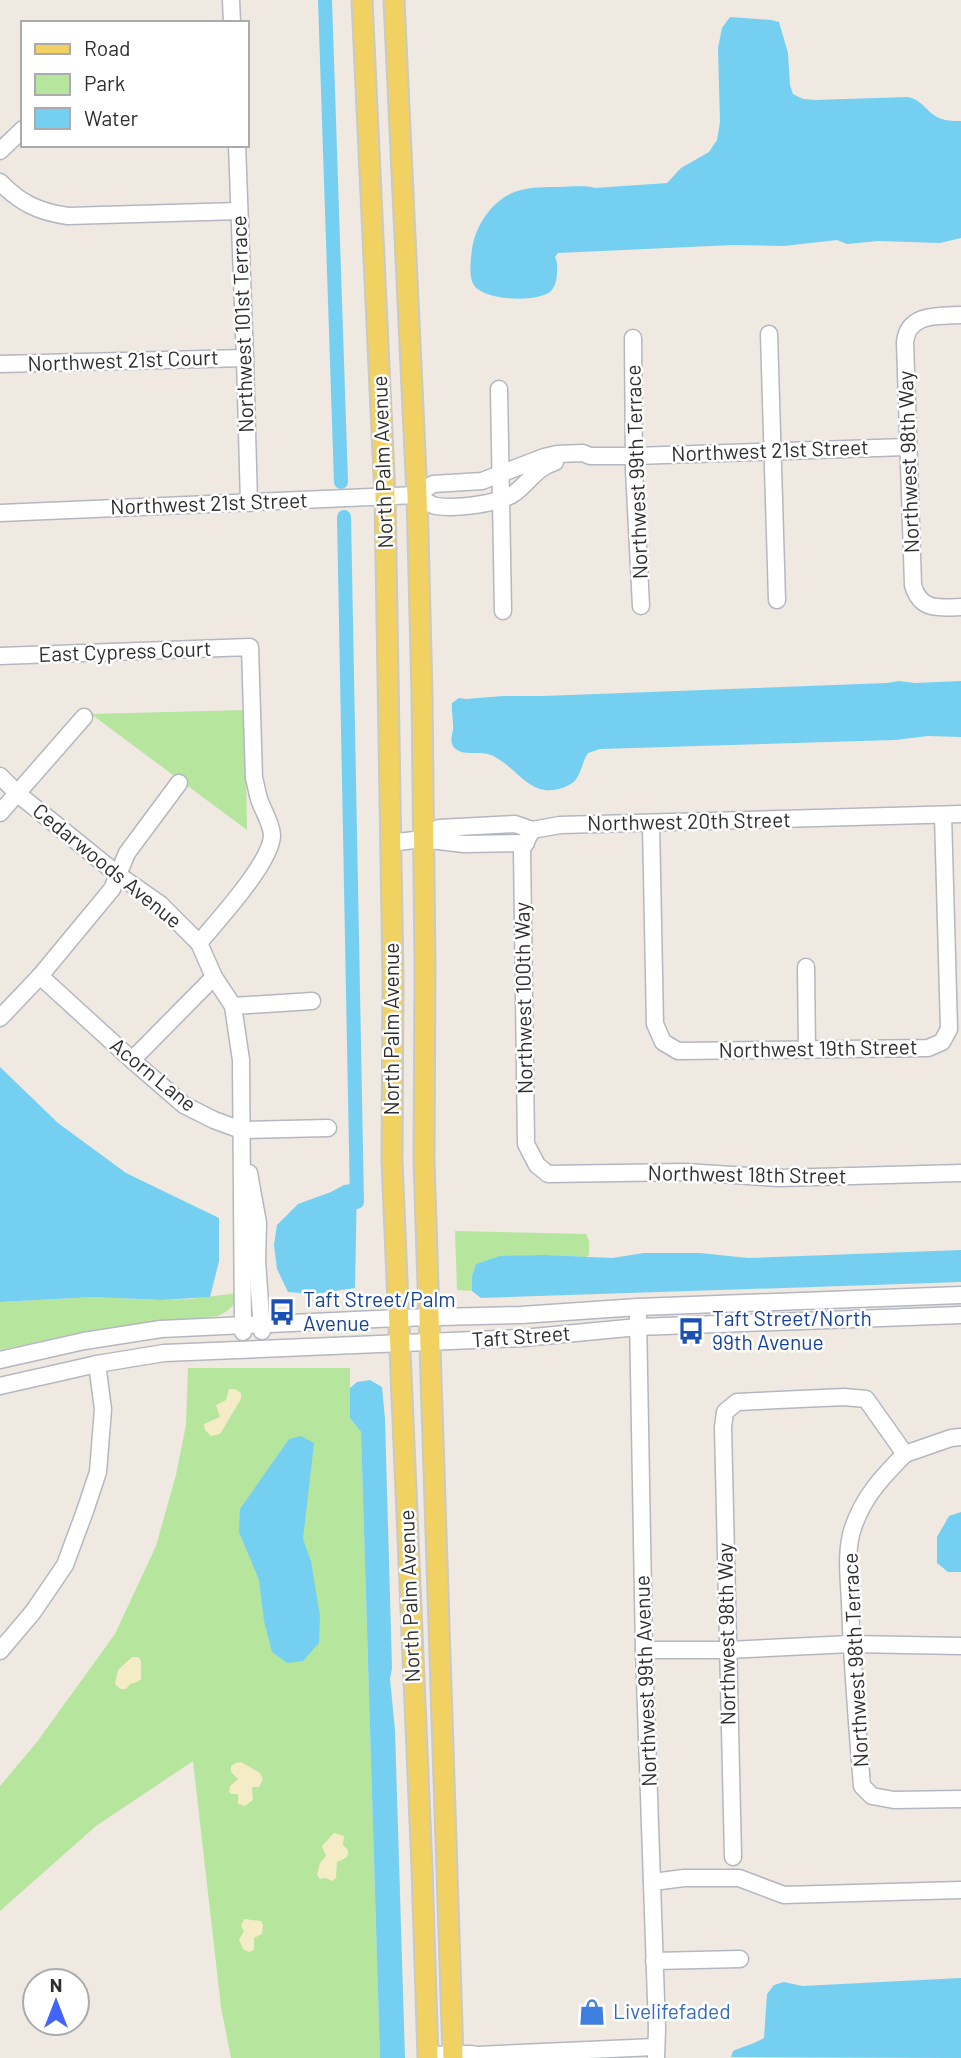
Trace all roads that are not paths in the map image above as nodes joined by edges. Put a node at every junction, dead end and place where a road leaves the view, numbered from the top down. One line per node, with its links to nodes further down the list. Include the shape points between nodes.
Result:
1 (231, 0): 4 (street)
2 (362, 0): 23 (main road, North Palm Avenue)
3 (394, 0): 22 (main road, North Palm Avenue)
4 (232, 21)
5 (21, 131): 7 (street)
6 (237, 147): 9 (street, Northwest 101st Terrace)
7 (0, 151)
8 (0, 182): 9 (street, via 29,206 68,216)
9 (239, 211): 13 (street, Northwest 101st Terrace)
10 (961, 315): 16 (street, Northwest 98th Way, via 928,317 907,332)
11 (769, 334): 17 (street)
12 (633, 338): 19 (street, Northwest 99th Terrace)
13 (245, 358): 14 (street, Northwest 21st Court); 25 (street, Northwest 101st Terrace)
14 (0, 364)
15 (499, 389): 20 (street)
16 (907, 447): 17 (street, Northwest 21st Street); 30 (street, Northwest 98th Way, via 915,594 935,607)
17 (772, 451): 19 (street, Northwest 21st Street); 28 (street)
18 (590, 456): 19 (street, Northwest 21st Street); 20 (street, Northwest 21st Street, via 557,454); 24 (street, Northwest 21st Street, via 547,465)
19 (634, 456): 29 (street, Northwest 99th Terrace)
20 (500, 475): 21 (street, Northwest 21st Street); 24 (street)
21 (477, 481): 22 (street, Northwest 21st Street, via 433,484); 26 (street)
22 (417, 495): 23 (street, Northwest 21st Street); 26 (street, Northwest 21st Street, via 434,506); 41 (main road, North Palm Avenue)
23 (385, 496): 25 (street, Northwest 21st Street); 43 (main road, North Palm Avenue)
24 (501, 501): 26 (street, Northwest 21st Street); 31 (street)
25 (249, 503): 27 (street, Northwest 21st Street)
26 (478, 505)
27 (0, 513)
28 (777, 600)
29 (640, 606)
30 (961, 607)
31 (503, 611)
32 (0, 656): 45 (street, East Cypress Court, via 250,647 254,778 272,835 269,850 251,878)
33 (83, 717): 36 (street)
34 (0, 776): 36 (street, Cedarwoods Avenue)
35 (178, 783): 44 (street)
36 (18, 794): 37 (street); 44 (street, Cedarwoods Avenue)
37 (0, 813)
38 (961, 814): 39 (street, Northwest 20th Street)
39 (943, 815): 40 (street, Northwest 20th Street); 52 (street, Northwest 19th Street, via 948,1029 942,1042 928,1048)
40 (651, 824): 42 (street, Northwest 20th Street, via 560,825); 52 (street, Northwest 19th Street, via 655,1024 663,1042 678,1051)
41 (422, 839): 42 (street, Northwest 20th Street, via 460,844 467,850); 42 (street, Northwest 20th Street, via 439,828 515,824); 43 (street, Northwest 20th Street); 62 (main road, North Palm Avenue)
42 (527, 842): 57 (street, Northwest 100th Way, via 526,1144)
43 (390, 843): 63 (main road, North Palm Avenue)
44 (117, 874): 45 (street, Cedarwoods Avenue, via 160,904); 47 (street, via 112,889)
45 (199, 943): 48 (street, Cedarwoods Avenue)
46 (806, 967): 52 (street)
47 (40, 976): 51 (street); 53 (street, Acorn Lane)
48 (214, 977): 50 (street, Cedarwoods Avenue); 53 (street)
49 (312, 1001): 50 (street)
50 (233, 1006): 55 (street, Cedarwoods Avenue, via 241,1060)
51 (0, 1018)
52 (807, 1050)
53 (132, 1060): 55 (street, Acorn Lane, via 184,1105)
54 (328, 1128): 55 (street, Acorn Lane)
55 (241, 1130): 56 (street, Cedarwoods Avenue)
56 (241, 1163): 64 (street, Cedarwoods Avenue, via 249,1171 258,1223); 65 (street, Cedarwoods Avenue)
57 (537, 1165): 58 (street, Northwest 18th Street, via 548,1174 685,1172 778,1178)
58 (961, 1174)
59 (961, 1295): 60 (street, Taft Street)
60 (638, 1307): 62 (street, Taft Street); 66 (street, Northwest 99th Avenue)
61 (961, 1315): 66 (street, Taft Street)
62 (429, 1317): 63 (street, Taft Street); 67 (main road, North Palm Avenue)
63 (398, 1318): 64 (street, Taft Street); 68 (main road, North Palm Avenue)
64 (262, 1323): 65 (street, Taft Street); 69 (street, Cedarwoods Avenue)
65 (243, 1324): 70 (street, Cedarwoods Avenue); 71 (street, Taft Street, via 161,1328)
66 (638, 1327): 67 (street, Taft Street); 79 (street, Northwest 99th Avenue)
67 (430, 1342): 68 (street, Taft Street); 83 (main road, North Palm Avenue)
68 (398, 1343): 69 (street, Taft Street); 82 (main road, North Palm Avenue)
69 (261, 1348): 70 (street, Taft Street)
70 (244, 1349): 72 (street, Taft Street, via 164,1353)
71 (0, 1360)
72 (97, 1364): 73 (street, Taft Street); 78 (street, via 103,1409 98,1472 85,1511 65,1565)
73 (0, 1386)
74 (961, 1437): 75 (street)
75 (905, 1454): 76 (street, Northwest 98th Terrace, via 877,1482 852,1530); 80 (street, Northwest 98th Way, via 866,1399 737,1402 725,1412)
76 (851, 1644): 77 (street); 80 (street); 81 (street, Northwest 98th Terrace, via 862,1786 872,1796 894,1800)
77 (961, 1646)
78 (0, 1650)
79 (644, 1650): 80 (street); 85 (street, Northwest 99th Avenue)
80 (728, 1650): 84 (street, Northwest 98th Way)
81 (961, 1799)
82 (420, 1826): 83 (street); 92 (main road, North Palm Avenue)
83 (446, 1826): 91 (main road, North Palm Avenue)
84 (733, 1857)
85 (653, 1882): 86 (street, via 739,1878 784,1895); 88 (street, Northwest 99th Avenue)
86 (961, 1890)
87 (740, 1959): 88 (street)
88 (654, 1961): 90 (street, Northwest 99th Avenue)
89 (565, 2055): 90 (street); 91 (street)
90 (657, 2055)
91 (453, 2056): 92 (street)
92 (428, 2057)

